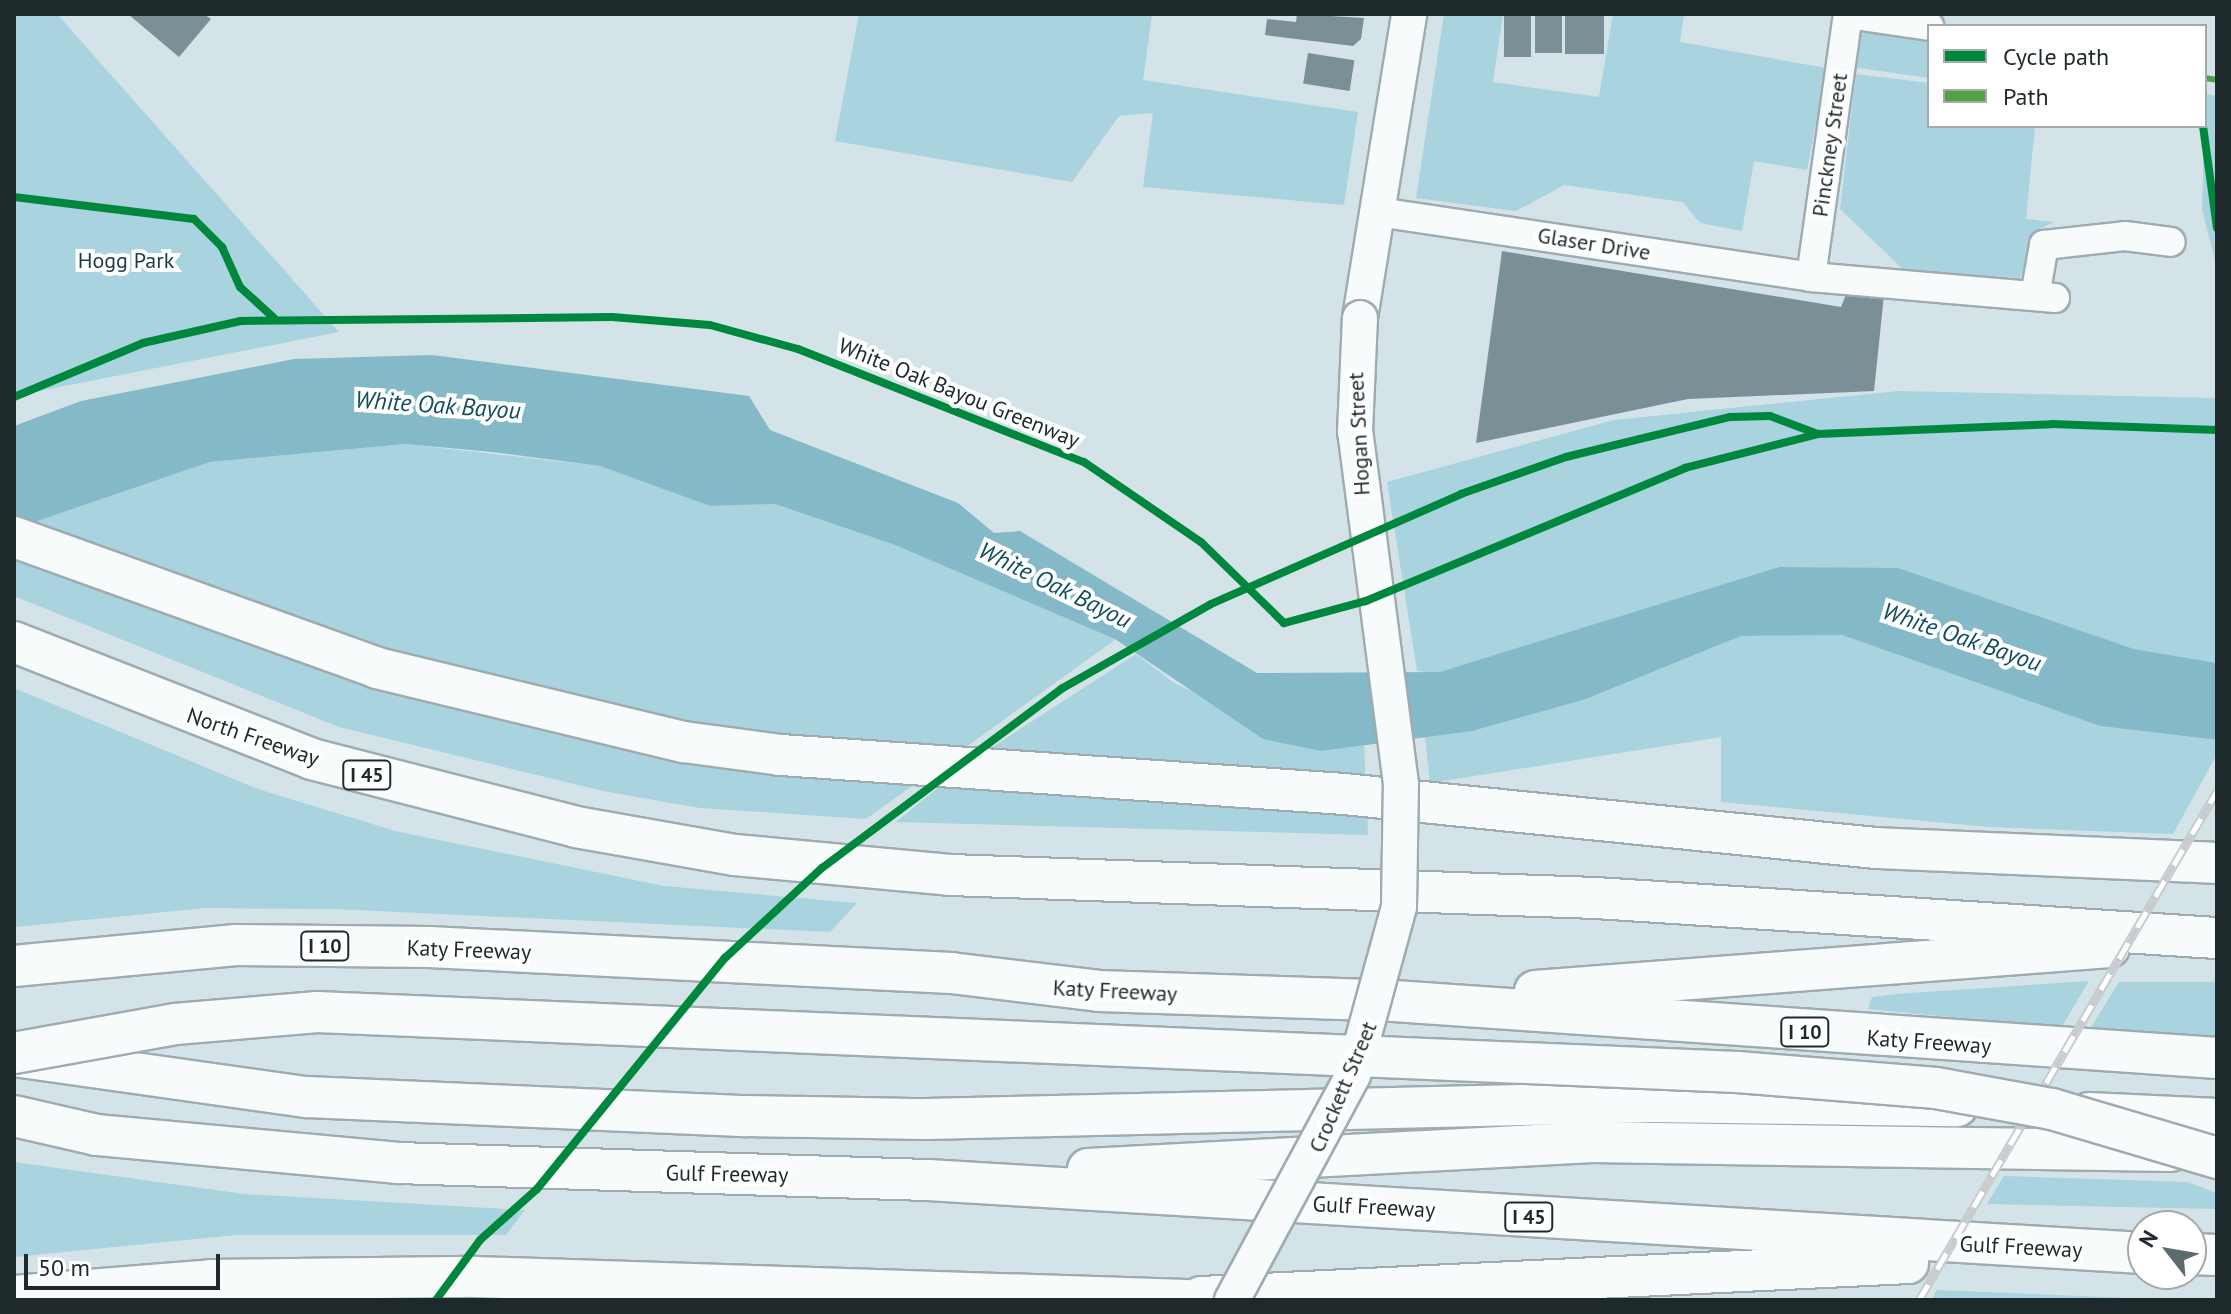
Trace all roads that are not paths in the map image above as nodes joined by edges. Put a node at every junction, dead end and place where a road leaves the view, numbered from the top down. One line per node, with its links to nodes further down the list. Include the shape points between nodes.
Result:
1 (1409, 14): 4 (main road, Hogan Street)
2 (1848, 14): 3 (street); 6 (street, Pinckney Street)
3 (1927, 26)
4 (1378, 212): 6 (street, Glaser Drive); 9 (main road, Hogan Street, bridge, via 1360,318 1355,432 1389,669)
5 (2171, 242): 6 (street, Glaser Drive, via 2125,236 2044,245 2045,297)
6 (1811, 277)
7 (14, 537): 10 (highway, via 377,668 684,742 1344,794 1729,835)
8 (14, 642): 11 (highway, North Freeway / I 45, via 312,759 576,827 735,855 950,875 1596,898)
9 (1401, 855): 24 (main road, Crockett Street, bridge, via 1390,954 1353,1075)
10 (2217, 863)
11 (2217, 939): 13 (highway)
12 (14, 966): 13 (highway, Katy Freeway / I 10, via 236,945 951,973 1099,991)
13 (1394, 1001): 15 (highway, Katy Freeway / I 10)
14 (14, 1054): 17 (highway, via 307,1097 747,1116 957,1118 1652,1102); 18 (highway, bridge, via 175,1024 317,1012 1737,1072 1950,1091 2052,1109)
15 (2217, 1058)
16 (14, 1116): 19 (highway, Gulf Freeway / I 45, via 97,1135 256,1151 605,1174 722,1172)
17 (2217, 1119)
18 (2217, 1155): 19 (highway, via 1592,1142)
19 (928, 1180): 20 (highway, Gulf Freeway / I 45)
20 (2127, 1252)
21 (2127, 1253): 23 (highway)
22 (14, 1296): 23 (highway, via 339,1276)
23 (1169, 1299)
24 (1232, 1300)

